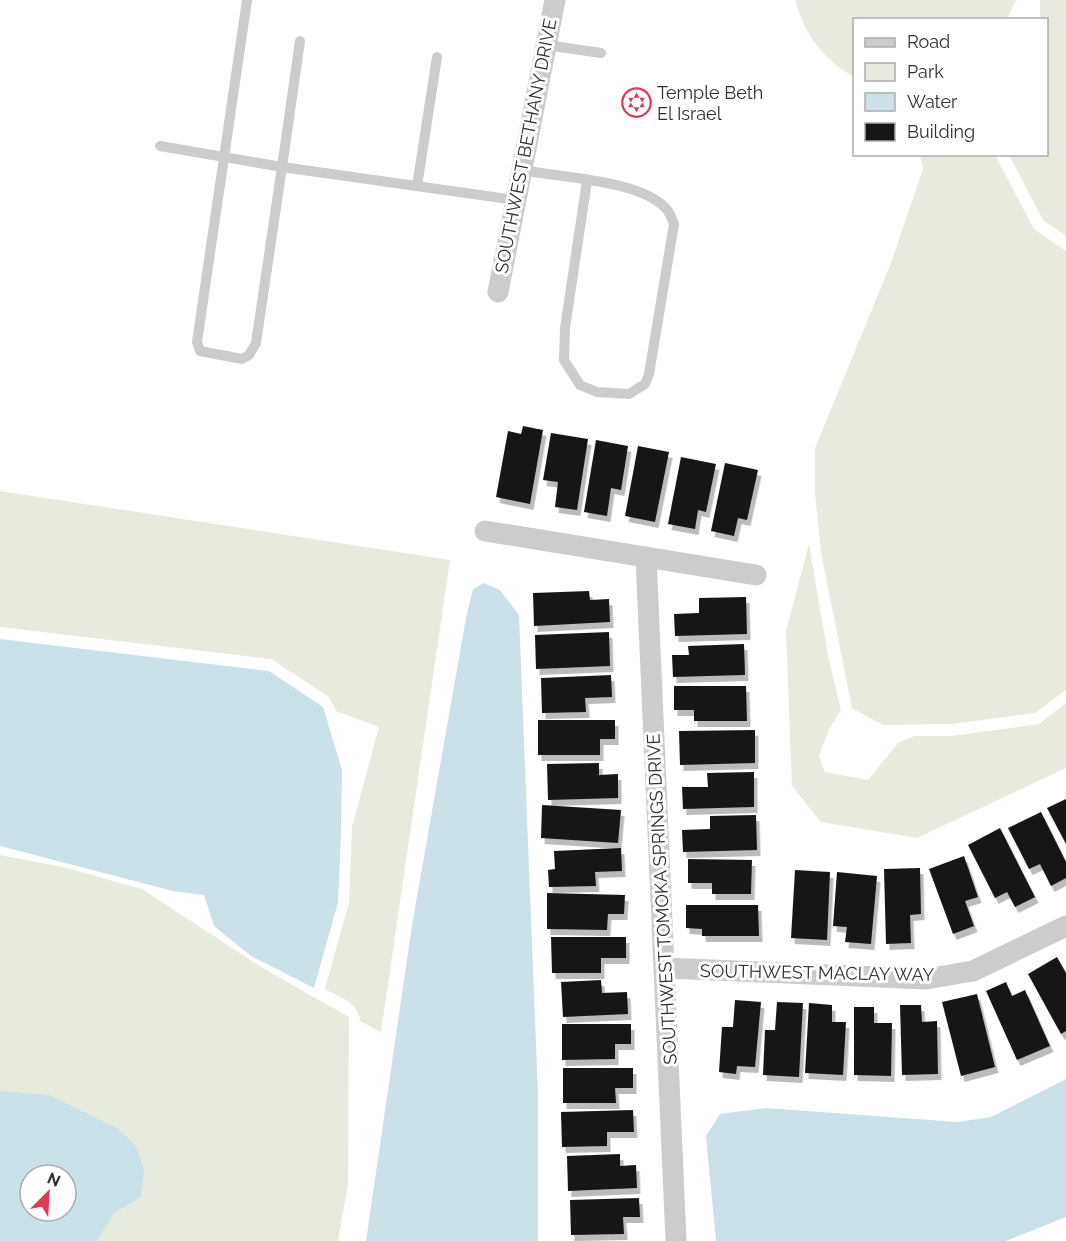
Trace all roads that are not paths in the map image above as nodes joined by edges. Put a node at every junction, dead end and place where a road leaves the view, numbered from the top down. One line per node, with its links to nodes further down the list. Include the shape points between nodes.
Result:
1 (247, 0): 8 (lane)
2 (555, 0): 4 (street, SOUTHWEST BETHANY DRIVE)
3 (300, 41): 9 (lane)
4 (546, 45): 5 (lane); 10 (street, SOUTHWEST BETHANY DRIVE)
5 (601, 53)
6 (437, 57): 12 (lane)
7 (160, 146): 8 (lane)
8 (224, 157): 9 (lane); 9 (lane, via 197,342 200,351 208,354 242,359 256,343)
9 (282, 167): 12 (lane)
10 (521, 170): 11 (lane); 13 (street, SOUTHWEST BETHANY DRIVE)
11 (587, 181): 11 (lane, via 653,198 669,212 674,224 649,374 645,384 629,394 597,392 580,385 564,360 565,328)
12 (417, 186): 13 (lane)
13 (515, 200): 14 (street, SOUTHWEST BETHANY DRIVE)
14 (498, 292)
15 (485, 531): 16 (street)
16 (646, 557): 17 (street); 19 (street, SOUTHWEST TOMOKA SPRINGS DRIVE)
17 (756, 574)
18 (1066, 926): 19 (street, SOUTHWEST MACLAY WAY, via 973,971 926,979)
19 (665, 968): 20 (street, SOUTHWEST TOMOKA SPRINGS DRIVE)
20 (676, 1241)

